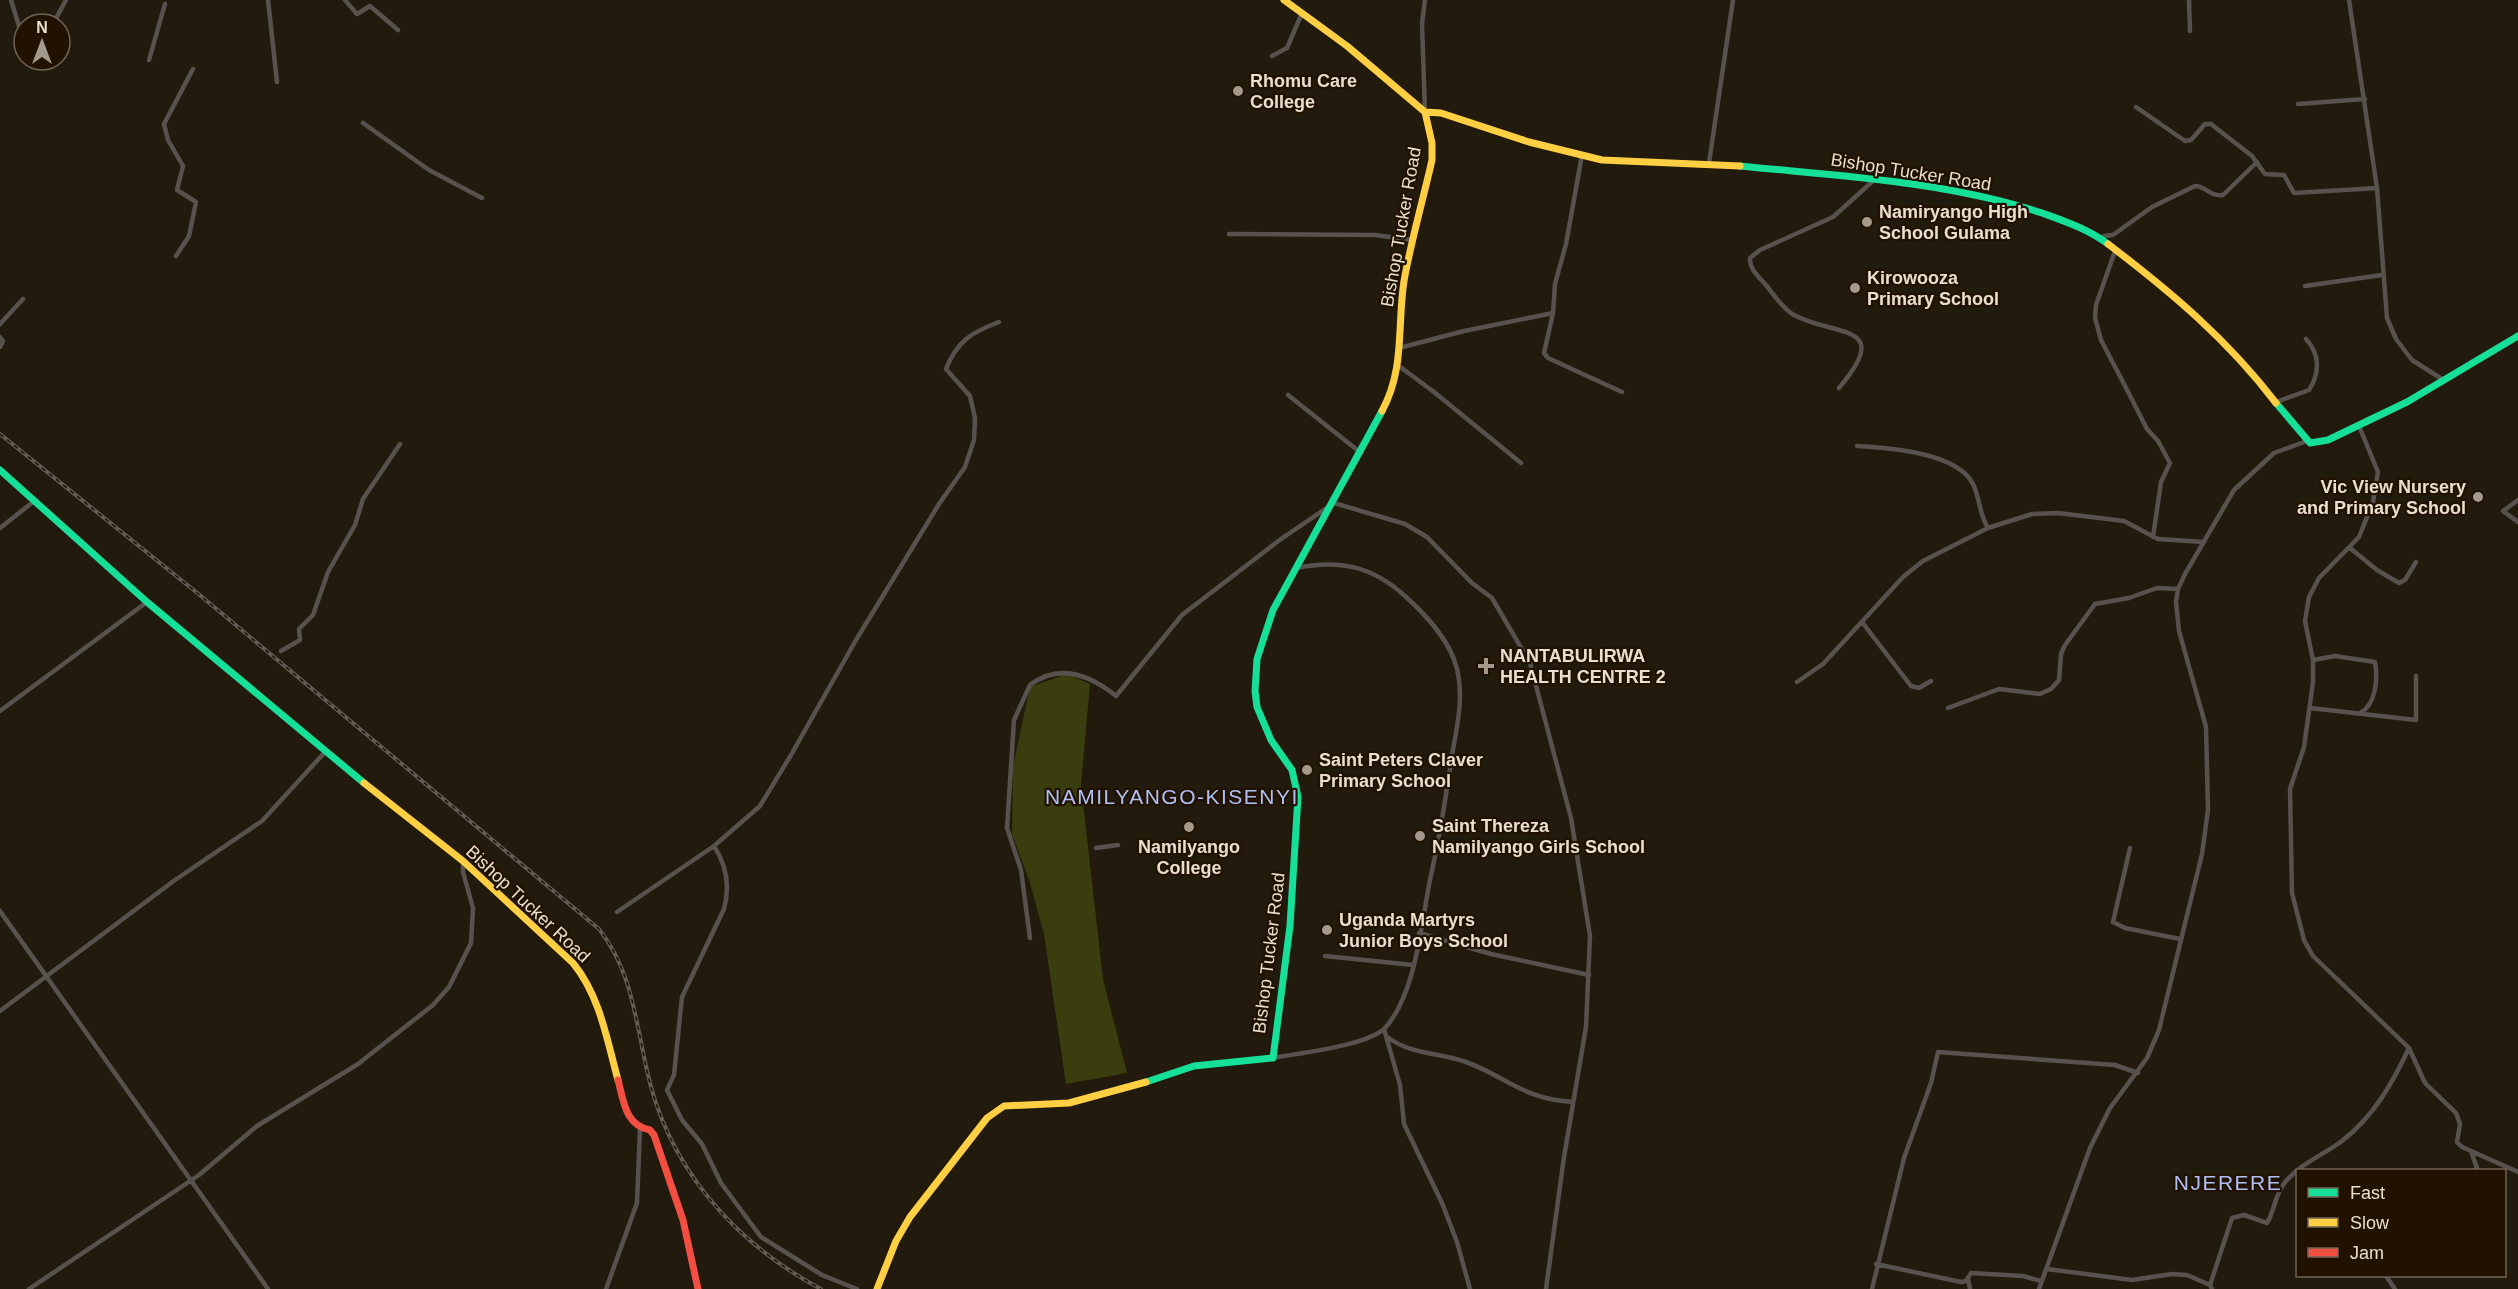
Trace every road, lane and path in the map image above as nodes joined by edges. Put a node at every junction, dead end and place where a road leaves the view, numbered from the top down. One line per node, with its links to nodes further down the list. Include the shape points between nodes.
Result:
1 (268, 0): 15 (street)
2 (345, 0): 10 (street, via 357,14 370,6)
3 (1284, 0): 9 (main road)
4 (1425, 0): 19 (street)
5 (1733, 0): 23 (street)
6 (2189, 0): 11 (street)
7 (2349, 0): 16 (street)
8 (165, 4): 13 (street)
9 (1302, 14): 12 (street, via 1287,48); 19 (main road, via 1347,46)
10 (398, 30)
11 (2190, 30)
12 (1272, 56)
13 (148, 60)
14 (194, 69): 31 (street, via 164,124 183,166 177,190 196,202 189,236)
15 (277, 82)
16 (2365, 99): 17 (street); 25 (street)
17 (2298, 104)
18 (2136, 107): 22 (street, via 2185,141 2191,140 2205,124 2211,124)
19 (1425, 112): 21 (main road, Bishop Tucker Road, via 1441,113); 29 (main road, Bishop Tucker Road, via 1432,160)
20 (363, 123): 26 (street, via 429,170)
21 (1582, 155): 23 (main road, Bishop Tucker Road, via 1619,161); 35 (street, via 1555,284)
22 (2257, 162): 25 (street, via 2265,174 2284,175 2294,193); 28 (street, via 2223,195 2212,195 2195,186 2141,214 2113,235)
23 (1709, 163): 24 (main road, Bishop Tucker Road)
24 (1874, 180): 30 (main road, Bishop Tucker Road, via 1961,192 2020,206 2070,223); 45 (street, via 1833,217 1750,258 1756,274 1790,312 1857,338 1859,361)
25 (2377, 188): 32 (street)
26 (482, 198)
27 (1229, 234): 29 (street, via 1375,235)
28 (2104, 236)
29 (1413, 240): 42 (main road, Bishop Tucker Road, via 1401,300)
30 (2115, 250): 48 (main road, Bishop Tucker Road, via 2174,294 2249,368); 62 (street, via 2095,318 2101,340 2147,429 2170,463 2161,482)
31 (176, 256)
32 (2382, 275): 33 (street); 44 (street, via 2387,318 2396,339 2412,360)
33 (2305, 286)
34 (22, 299): 37 (street)
35 (1553, 314): 42 (street); 46 (street, via 1545,356)
36 (999, 322): 81 (street, via 974,331 952,354 946,369 970,396 975,418 974,440 965,467 868,620 760,806)
37 (0, 324)
38 (2518, 336): 44 (main road)
39 (0, 337): 41 (street)
40 (2307, 339): 48 (street, via 2314,347 2318,368 2312,386)
41 (0, 347)
42 (1400, 348): 43 (main road, Bishop Tucker Road)
43 (1399, 366): 53 (main road, Bishop Tucker Road, via 1392,393); 54 (street)
44 (2445, 381): 49 (main road)
45 (1839, 388)
46 (1622, 392)
47 (1288, 395): 53 (street)
48 (2276, 402): 50 (main road, Bishop Tucker Road)
49 (2358, 426): 50 (main road, via 2328,440); 64 (street, via 2378,472 2369,519)
50 (2307, 441): 63 (street, via 2274,453 2244,479)
51 (400, 444): 70 (street, via 363,499 356,525 328,572 313,615 299,629 300,640)
52 (1857, 446): 61 (street, via 1922,454 1966,475 1973,483 1981,517)
53 (1361, 453): 58 (main road, Bishop Tucker Road)
54 (1521, 464)
55 (0, 470): 57 (main road, Bishop Tucker Road)
56 (2518, 500): 59 (street, via 2504,511)
57 (33, 502): 60 (street); 68 (main road, Bishop Tucker Road)
58 (1334, 503): 66 (main road, Bishop Tucker Road); 88 (street, via 1182,615 1116,696 1070,672 1035,682 1028,688 1014,723 1007,828 1021,870); 92 (street, via 1405,524 1427,537 1492,598 1530,663 1571,818 1590,936)
59 (2518, 522)
60 (0, 528)
61 (1988, 528): 62 (street, via 2043,512 2124,521); 69 (street, via 1923,561 1892,586)
62 (2153, 537): 63 (street)
63 (2204, 543): 67 (street)
64 (2350, 548): 65 (street, via 2397,582 2404,580); 71 (street, via 2319,578 2309,597 2305,621)
65 (2416, 562)
66 (1296, 568): 87 (street, via 1325,565 1370,570 1424,613 1455,663 1460,689 1458,718); 98 (main road, Bishop Tucker Road, via 1259,645 1253,684 1260,721 1288,763 1297,791 1294,884)
67 (2178, 590): 75 (street, via 2157,588 2090,608 2061,654 2056,685 2046,692 1999,689); 89 (street, via 2179,631 2205,720 2208,810 2202,854)
68 (147, 602): 77 (street); 79 (main road, Bishop Tucker Road)
69 (1862, 622): 73 (street, via 1911,686 1919,688); 74 (street, via 1823,664)
70 (281, 651)
71 (2313, 660): 76 (street); 78 (street, via 2335,656 2375,662 2372,702)
72 (2416, 676): 78 (street, via 2417,719)
73 (1931, 681)
74 (1797, 682)
75 (1948, 708)
76 (2310, 708): 78 (street); 97 (street, via 2304,747 2290,789 2292,893 2304,940 2331,975)
77 (0, 711)
78 (2360, 713)
79 (325, 752): 84 (main road, Bishop Tucker Road); 93 (street, via 262,820)
80 (1118, 845): 82 (street)
81 (714, 846): 86 (street); 117 (street, via 722,859 728,895 682,997 674,1075 668,1090 721,1183 761,1237 822,1275)
82 (1096, 848)
83 (2130, 848): 89 (street, via 2114,922 2125,928)
84 (463, 861): 101 (main road, Bishop Tucker Road, via 582,974 597,1004 629,1120); 107 (street, via 474,928 471,943 449,987 433,1005 358,1064 258,1126)
85 (0, 911): 93 (street)
86 (616, 912)
87 (1419, 933): 91 (street); 92 (street, via 1491,954)
88 (1030, 938)
89 (2180, 939): 99 (street, via 2168,1002)
90 (1325, 956): 91 (street)
91 (1413, 965): 95 (street, via 1398,1010)
92 (1589, 975): 100 (street, via 1586,1027)
93 (47, 977): 94 (street); 107 (street)
94 (0, 1011)
95 (1384, 1029): 96 (street); 98 (street, via 1345,1044)
96 (1387, 1037): 100 (street, via 1403,1048 1463,1061 1530,1095); 119 (street, via 1400,1085 1404,1124 1446,1213)
97 (2409, 1048): 102 (street, via 2421,1077 2456,1113 2460,1124 2457,1142); 103 (street, via 2396,1078 2369,1115 2343,1139)
98 (1272, 1058): 118 (main road, Bishop Tucker Road, via 1194,1066 1069,1103 1004,1106 987,1118 910,1217)
99 (2138, 1072): 108 (street, via 2101,1064 1938,1052); 109 (street, via 2110,1108 2090,1148)
100 (1573, 1102): 120 (street)
101 (640, 1128): 115 (street, via 637,1203); 116 (main road, Bishop Tucker Road, via 654,1135 683,1220)
102 (2471, 1151): 104 (street); 106 (street)
103 (2299, 1169)
104 (2476, 1169)
105 (2296, 1172): 112 (street, via 2284,1183 2267,1223 2244,1215 2232,1218)
106 (2518, 1172)
107 (190, 1180): 113 (street); 114 (street)
108 (1876, 1264): 110 (street, via 1961,1282); 121 (street)
109 (2047, 1269): 111 (street); 112 (street, via 2132,1280 2187,1275)
110 (1968, 1276): 111 (street, via 1971,1273); 122 (street)
111 (2041, 1281): 123 (street)
112 (2211, 1287)
113 (29, 1289)
114 (268, 1289)
115 (606, 1289)
116 (698, 1289)
117 (857, 1289)
118 (877, 1289)
119 (1470, 1289)
120 (1546, 1289)
121 (1872, 1289)
122 (1970, 1289)
123 (2039, 1289)

